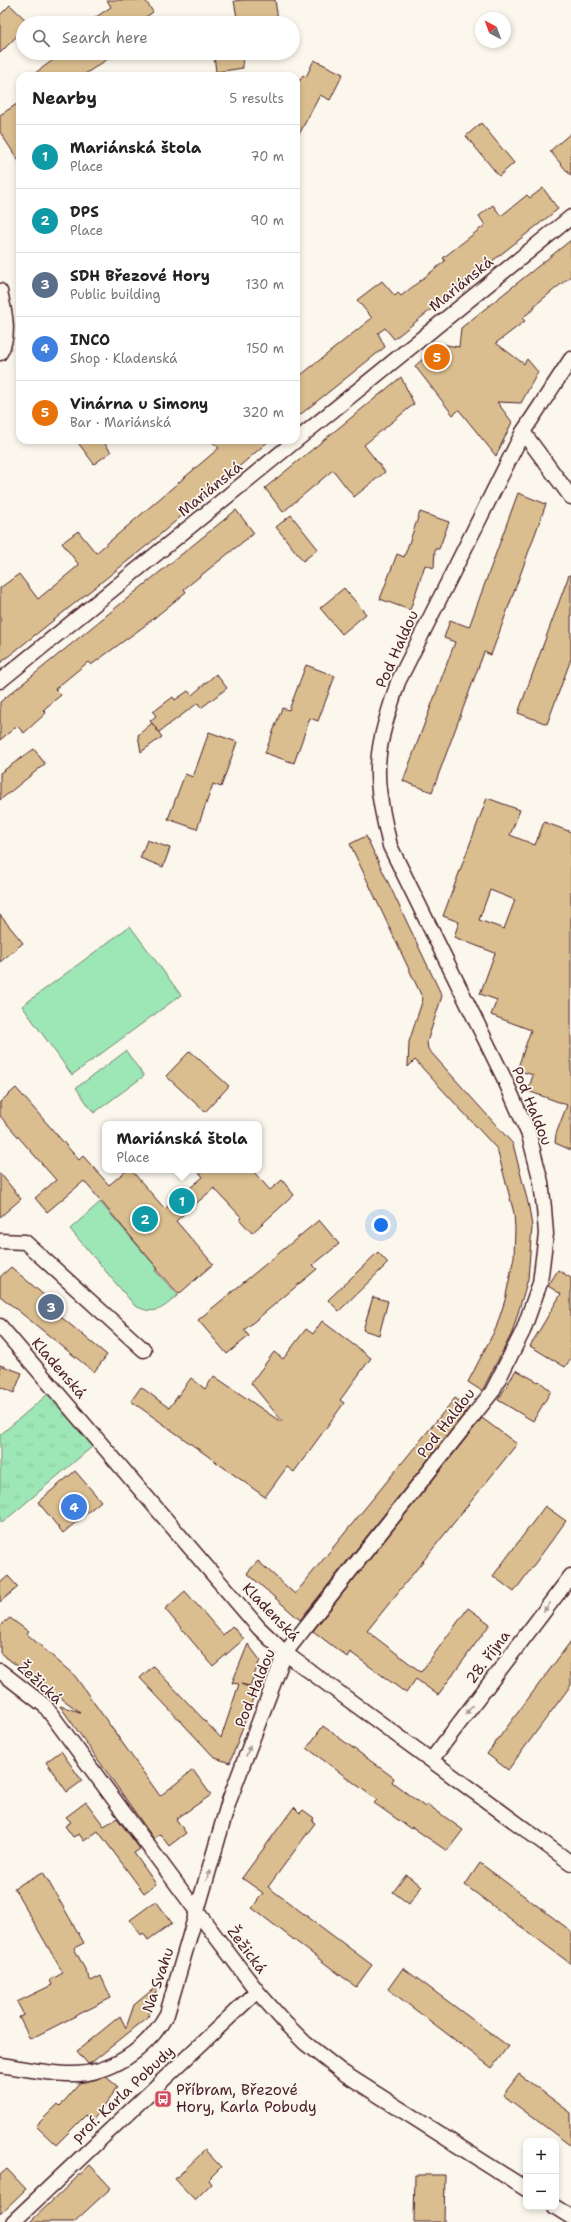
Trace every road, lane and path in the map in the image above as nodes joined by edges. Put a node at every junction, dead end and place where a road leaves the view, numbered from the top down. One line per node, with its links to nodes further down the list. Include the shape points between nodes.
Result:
1 (571, 217): 6 (street, Mariánská)
2 (0, 291): 3 (street, via 6,329 5,343)
3 (0, 353)
4 (571, 358): 5 (street, Pod Haldou)
5 (523, 432): 8 (street); 14 (street, Pod Haldou, via 398,682 384,726 378,774 390,846 504,1078 528,1136 544,1208 546,1234 540,1283 523,1331 492,1392)
6 (300, 437)
7 (292, 444): 9 (street, Mariánská)
8 (571, 497)
9 (0, 681)
10 (0, 1241): 12 (street, via 25,1242)
11 (0, 1326): 14 (street, Kladenská, via 259,1628)
12 (144, 1350)
13 (571, 1576): 16 (street, 28. října, one-way to 16)
14 (286, 1653): 16 (street, Kladenská); 18 (street, Pod Haldou, one-way to 14, via 229,1801)
15 (0, 1671): 18 (street, Žežická, via 45,1706)
16 (432, 1760): 17 (street, Kladenská)
17 (571, 1863)
18 (198, 1913): 19 (street, Žežická); 20 (street, Na Svahu, via 167,2014 157,2032 130,2057 96,2070 68,2074)
19 (257, 1991): 21 (street, Žežická, via 305,2043 342,2072); 24 (street, prof. Karla Pobudy)
20 (0, 2065)
21 (523, 2187)
22 (559, 2210): 23 (street)
23 (571, 2217)
24 (13, 2222)

